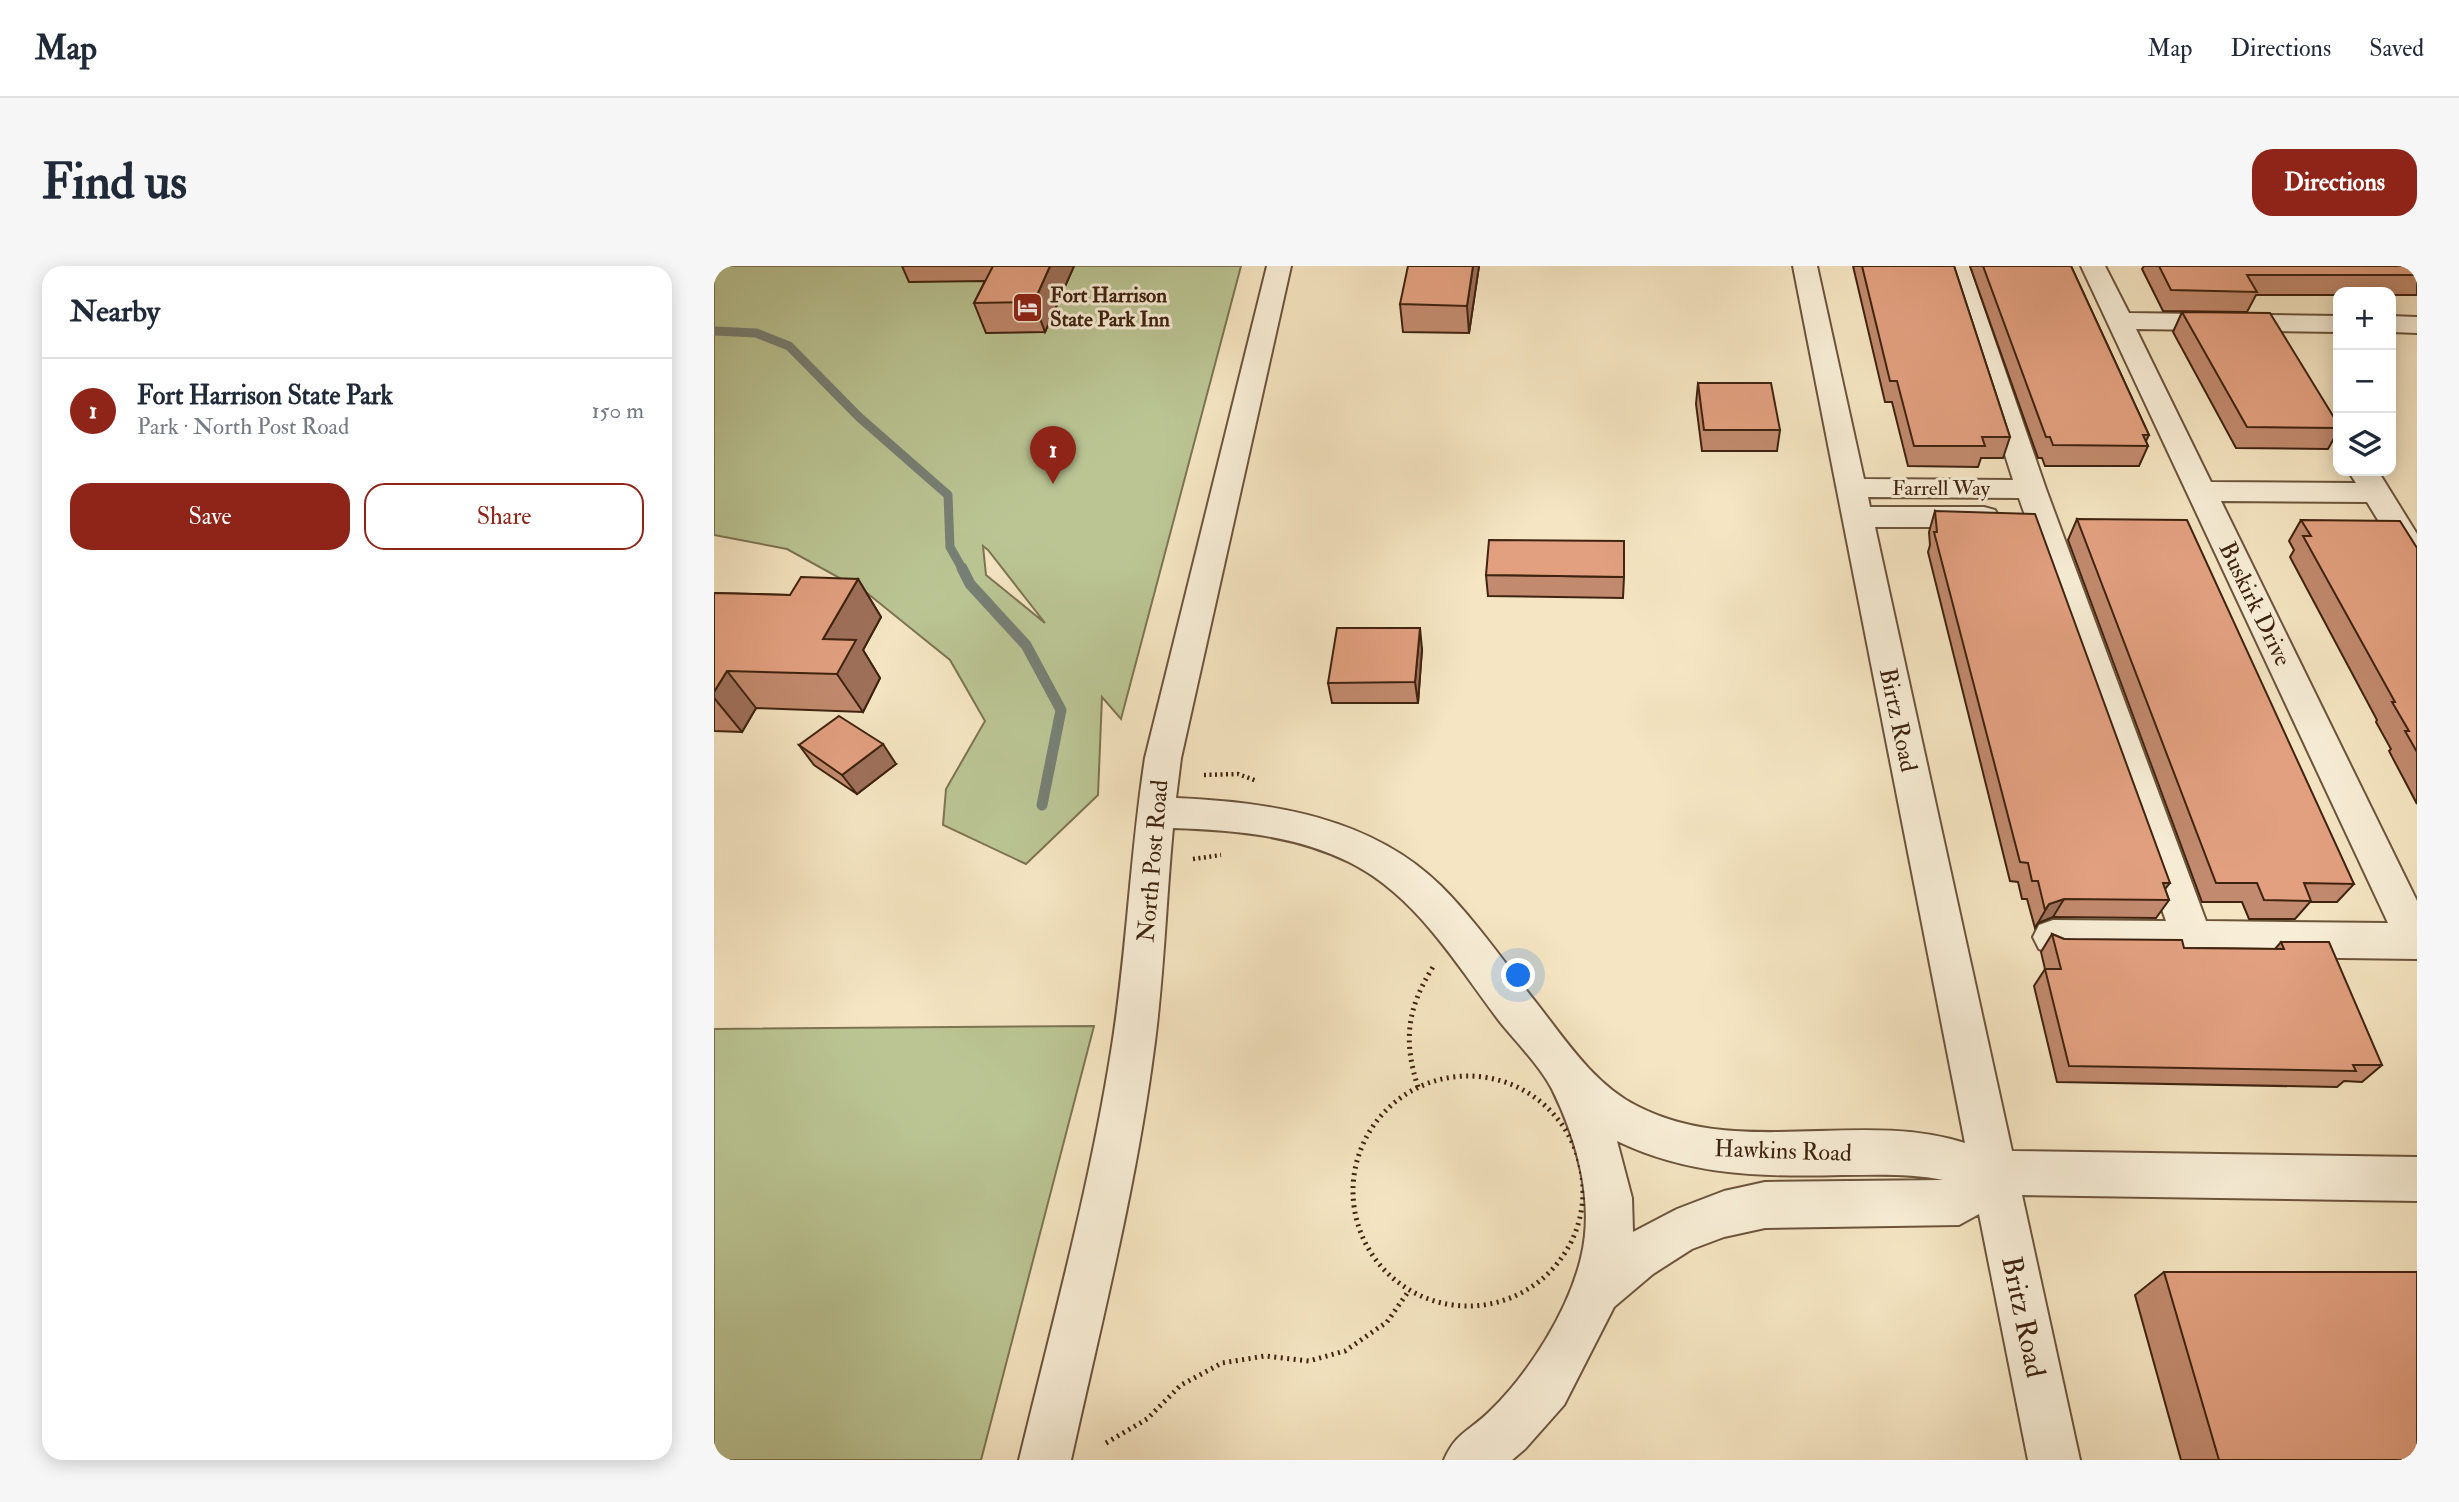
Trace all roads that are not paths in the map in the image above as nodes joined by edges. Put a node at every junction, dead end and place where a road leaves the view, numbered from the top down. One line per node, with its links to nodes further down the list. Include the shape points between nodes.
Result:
1 (1279, 266): 14 (street, North Post Road, via 1178,691)
2 (1805, 266): 11 (street, Birtz Road)
3 (1957, 266): 12 (street)
4 (2093, 266): 5 (street, Buskirk Drive)
5 (2119, 321): 7 (street, via 2283,335); 10 (street, Buskirk Drive)
6 (2396, 324): 8 (street)
7 (2333, 325)
8 (2417, 325)
9 (2370, 482): 10 (street); 13 (street)
10 (2201, 491): 17 (street, Buskirk Drive)
11 (1853, 502): 12 (street, Farrell Way); 19 (street, Birtz Road)
12 (2036, 503): 16 (street)
13 (2417, 559)
14 (1154, 812): 18 (street, Hawkins Road, via 1240,815 1285,823 1328,834 1379,860 1425,896); 22 (street, North Post Road, via 1146,947 1133,1052)
15 (2053, 937): 16 (street)
16 (2193, 940): 17 (street)
17 (2417, 940)
18 (1567, 1074): 19 (street, Hawkins Road, via 1617,1119 1656,1138 1721,1151 1933,1156); 21 (street, via 1597,1144 1607,1189 1609,1236)
19 (1992, 1173): 20 (street, Hawkins Road); 21 (street, Hawkins Road, via 1959,1202 1765,1205 1724,1214 1676,1232 1636,1257); 24 (street, Britz Road)
20 (2417, 1179)
21 (1597, 1290): 23 (street, Hawkins Road, via 1546,1387 1507,1431)
22 (1045, 1460)
23 (1470, 1460)
24 (2054, 1460)

